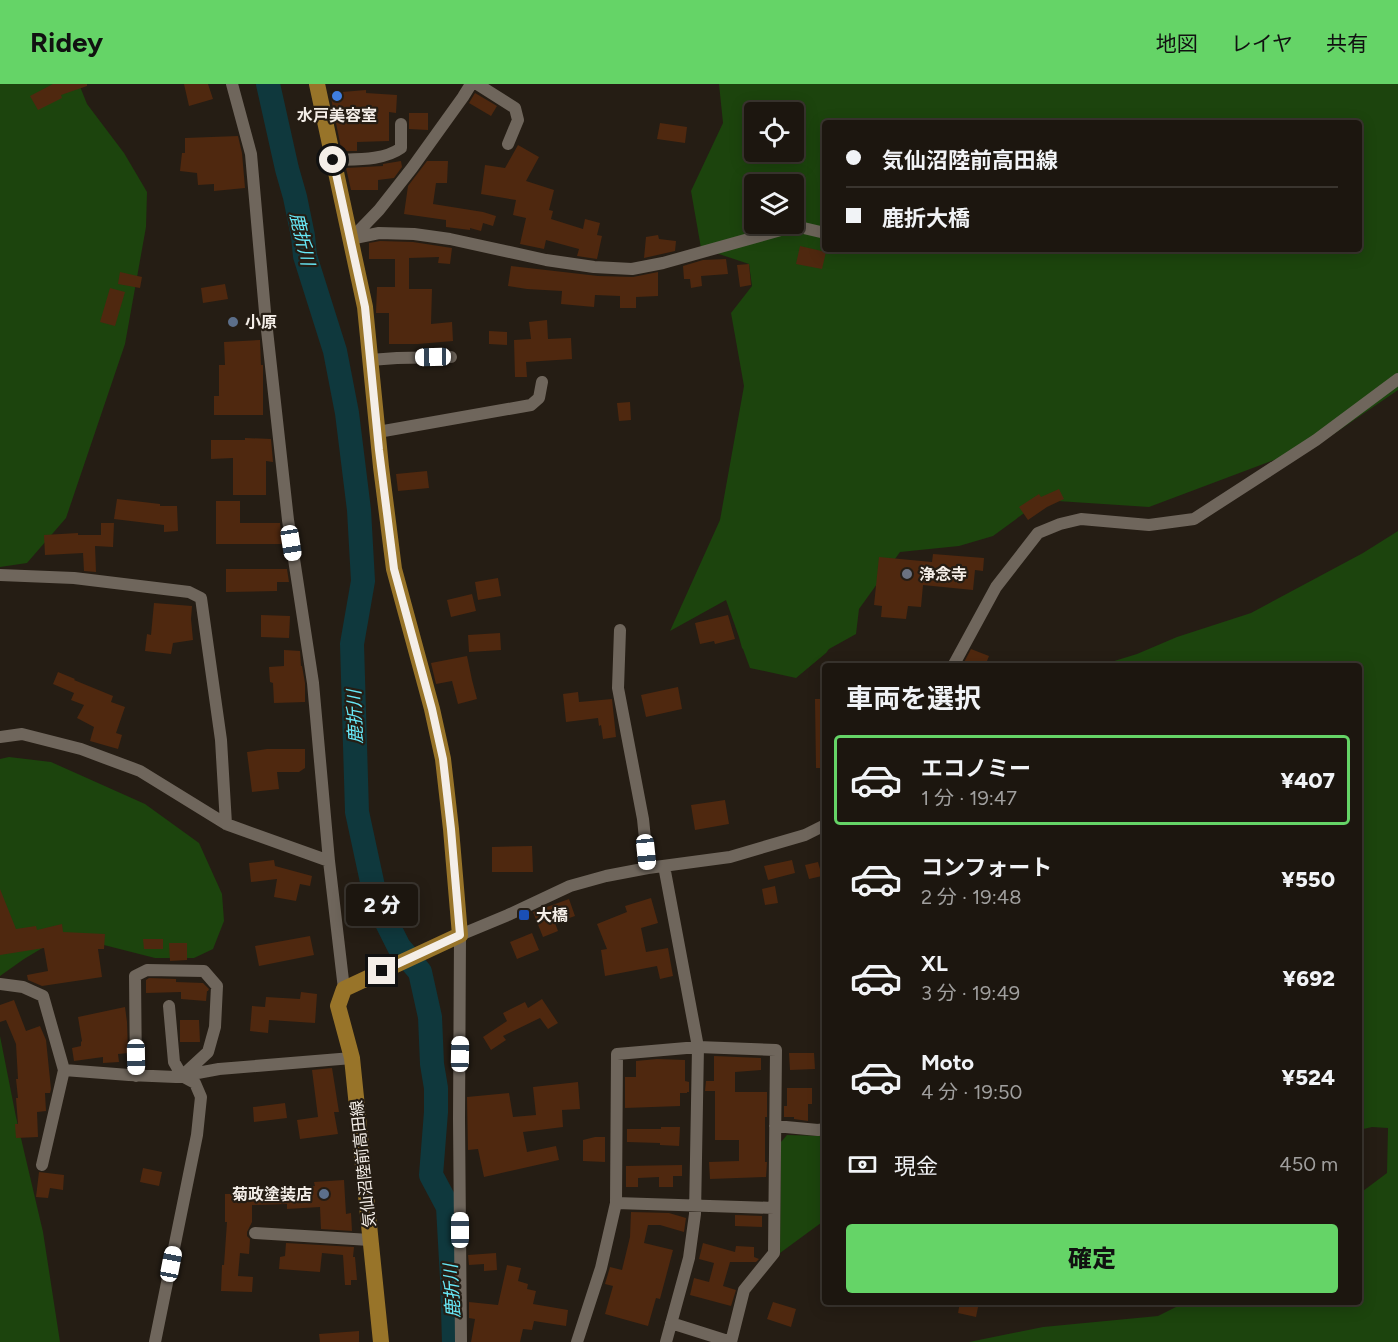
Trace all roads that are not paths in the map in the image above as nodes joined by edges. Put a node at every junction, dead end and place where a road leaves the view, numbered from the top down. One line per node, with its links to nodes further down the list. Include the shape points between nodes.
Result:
1 (232, 84): 21 (street, via 251,154 285,497 313,683)
2 (317, 84): 7 (main road)
3 (471, 84): 9 (street, via 412,168)
4 (477, 84): 6 (street, via 515,108 518,120)
5 (401, 124): 7 (street, via 401,147 395,152)
6 (508, 144)
7 (333, 160): 9 (main road)
8 (822, 232): 9 (street, via 795,226 632,269 546,260 414,234 379,233)
9 (350, 239): 11 (main road, via 365,307)
10 (451, 357): 11 (street)
11 (370, 360): 14 (main road)
12 (1398, 379): 17 (street, via 1316,440 1194,519 1149,525 1081,519 1038,533 996,587)
13 (542, 382): 14 (street, via 539,398 531,405)
14 (378, 432): 24 (main road, via 394,569 443,759)
15 (0, 575): 19 (street, via 74,578 189,592 201,598 221,740)
16 (620, 630): 23 (street, via 618,688 643,819)
17 (955, 663)
18 (0, 736): 19 (street, via 22,734 81,749 140,771)
19 (226, 824): 21 (street)
20 (822, 826): 22 (street, via 730,857)
21 (329, 861): 26 (street)
22 (664, 866): 23 (street); 28 (street)
23 (648, 868): 24 (street, via 570,886)
24 (460, 935): 26 (main road); 44 (street)
25 (0, 984): 30 (street, via 23,987 44,996)
26 (344, 989): 29 (main road, 気仙沼陸前高田線, via 338,1006)
27 (169, 1006): 32 (street, via 174,1062)
28 (698, 1047): 33 (street, via 776,1050); 36 (street, via 617,1054); 37 (street)
29 (352, 1058): 32 (street, via 219,1069); 40 (main road, 気仙沼陸前高田線)
30 (64, 1070): 31 (street); 35 (street)
31 (136, 1076): 32 (street); 32 (street, via 135,976 147,970 204,971 217,986 215,1027 208,1052)
32 (182, 1076): 42 (street, via 195,1083 201,1097 197,1135)
33 (775, 1126): 34 (street); 38 (street)
34 (822, 1129)
35 (42, 1165)
36 (616, 1203): 37 (street); 45 (street, via 601,1268)
37 (696, 1205): 38 (street); 41 (street, via 689,1258)
38 (774, 1208): 41 (street, via 774,1253 744,1290 731,1342)
39 (255, 1233): 40 (street)
40 (370, 1240): 43 (main road, 気仙沼陸前高田線)
41 (671, 1323): 46 (street)
42 (155, 1342)
43 (381, 1342)
44 (461, 1342)
45 (577, 1342)
46 (666, 1342)

